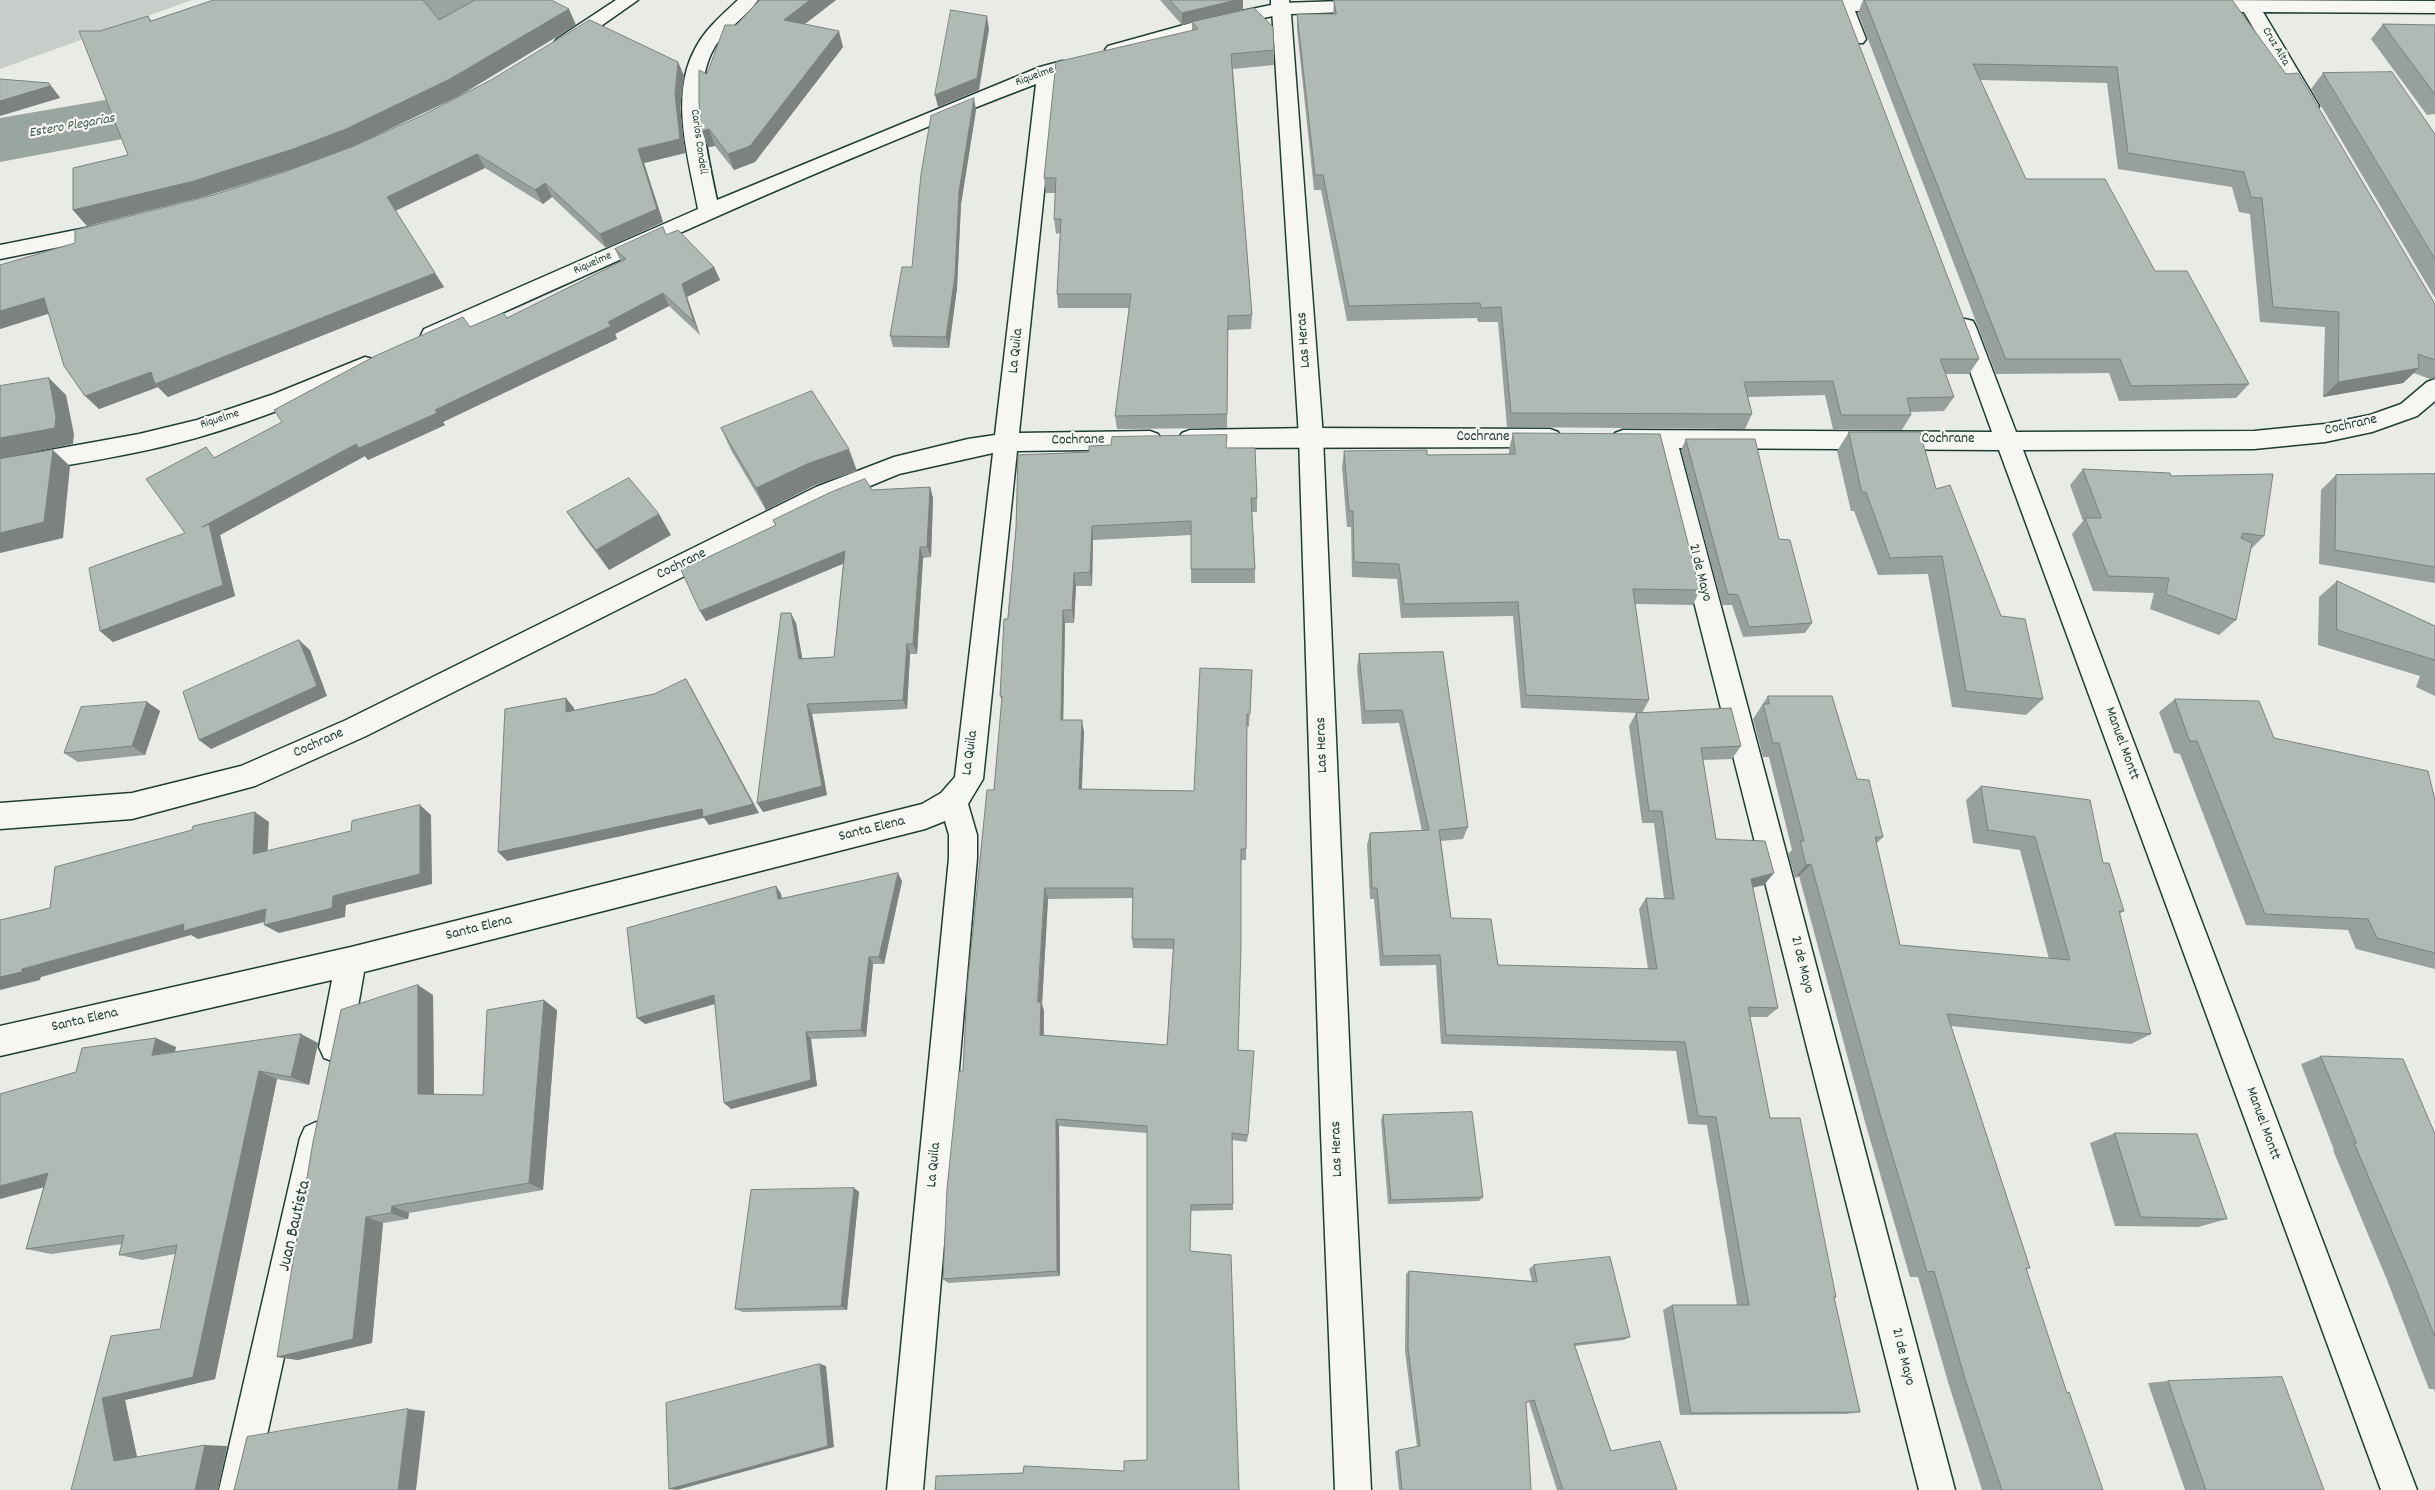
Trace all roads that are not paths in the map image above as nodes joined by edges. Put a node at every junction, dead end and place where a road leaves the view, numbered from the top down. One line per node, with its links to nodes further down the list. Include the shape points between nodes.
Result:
1 (629, 0): 10 (street)
2 (749, 0): 14 (street, Carlos Condell, via 703,51 694,80 696,140)
3 (1836, 3): 6 (street); 11 (street)
4 (1281, 4): 5 (street, Riquelme); 12 (street, Riquelme); 21 (street, Las Heras)
5 (1390, 4)
6 (1912, 5)
7 (2181, 6): 8 (street)
8 (2250, 6): 9 (street); 13 (street, Cruz Alta)
9 (2435, 7)
10 (551, 52)
11 (1864, 60)
12 (1047, 72): 14 (street, Riquelme); 26 (street, La Quila)
13 (2318, 120)
14 (709, 212): 18 (street, Riquelme)
15 (129, 225): 16 (street)
16 (0, 252)
17 (1959, 310): 25 (street, Manuel Montt)
18 (416, 342)
19 (381, 358): 27 (street, Riquelme, via 271,404 200,427 140,443)
20 (2435, 388): 25 (street, Cochrane, via 2409,410 2372,423 2325,433 2254,440)
21 (1312, 437): 22 (street, Cochrane); 26 (street, Cochrane); 36 (street, Las Heras)
22 (1573, 439)
23 (1602, 439): 24 (street, Cochrane)
24 (1665, 440): 25 (street, Cochrane); 37 (street, 21 de Mayo)
25 (2008, 440): 38 (street, Manuel Montt)
26 (1007, 442): 28 (street, La Quila, via 969,779); 29 (street, Cochrane, via 894,466 825,494 365,723 245,777 132,806)
27 (0, 468)
28 (953, 802): 30 (street, Santa Elena, via 925,816); 35 (street, La Quila, via 963,834 963,858)
29 (0, 816)
30 (351, 961): 31 (street, Santa Elena); 32 (street)
31 (0, 1041)
32 (330, 1072)
33 (322, 1111): 34 (street, Juan Bautista)
34 (237, 1490)
35 (905, 1490)
36 (1353, 1490)
37 (1936, 1490)
38 (2398, 1490)

